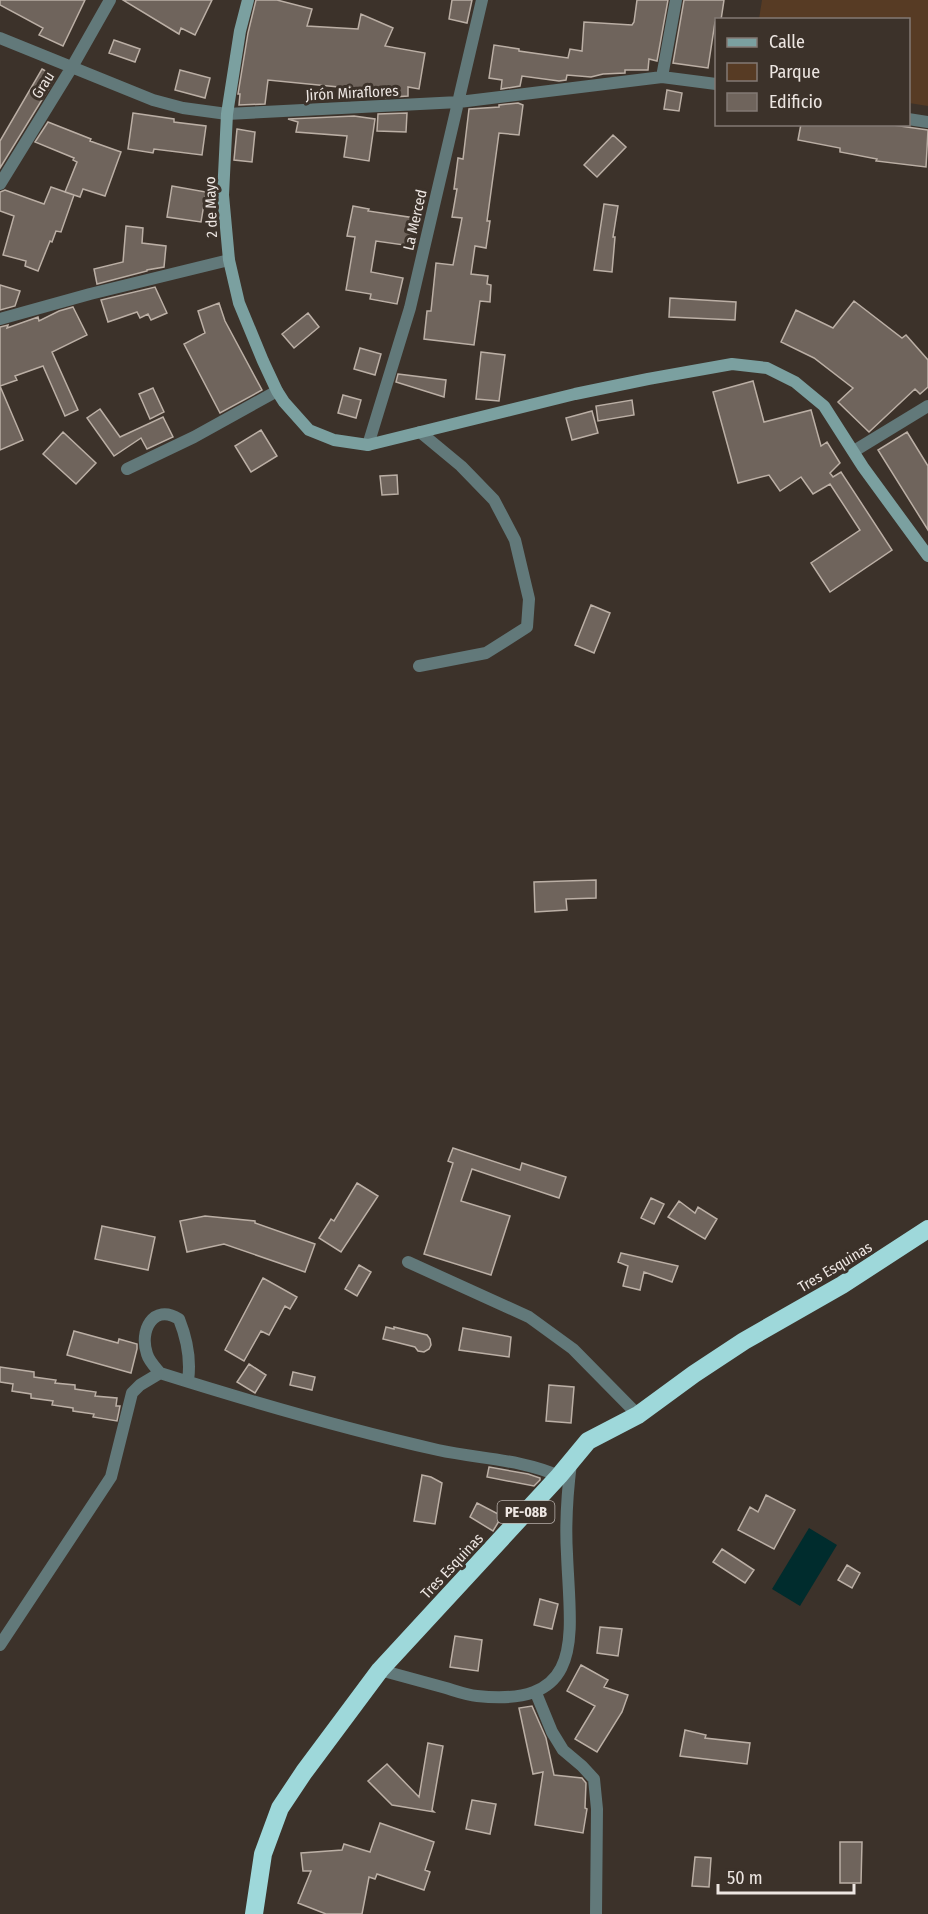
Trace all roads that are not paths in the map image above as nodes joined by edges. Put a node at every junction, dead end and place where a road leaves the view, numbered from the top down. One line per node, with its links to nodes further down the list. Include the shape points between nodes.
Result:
1 (110, 0): 6 (street, Grau)
2 (248, 0): 10 (main road, 2 de Mayo)
3 (482, 0): 9 (street, La Merced)
4 (676, 0): 7 (street)
5 (0, 38): 6 (street, Jirón Miraflores)
6 (72, 67): 10 (street, Jirón Miraflores, via 153,100); 13 (street, Grau)
7 (662, 77): 8 (street, Jirón Miraflores); 9 (street, Jirón Miraflores)
8 (715, 84)
9 (459, 102): 10 (street, Jirón Miraflores); 19 (street, La Merced, via 410,308)
10 (227, 114): 14 (main road, 2 de Mayo, via 223,195)
11 (910, 119): 12 (street)
12 (928, 122)
13 (0, 184)
14 (228, 260): 15 (street); 16 (main road, 2 de Mayo, via 239,303)
15 (0, 319)
16 (277, 391): 19 (main road, 2 de Mayo, via 309,430 334,440); 21 (street)
17 (928, 406): 20 (street)
18 (420, 432): 19 (main road); 20 (main road, via 575,394 732,364 767,368 795,382 824,406); 23 (street, via 494,500 515,540 529,599 527,627 486,653)
19 (368, 445)
20 (854, 451): 22 (main road)
21 (127, 469)
22 (928, 556)
23 (419, 666)
24 (928, 1229): 28 (highway, Tres Esquinas / PE-08B, via 842,1285 744,1341)
25 (408, 1262): 28 (street, via 529,1317 573,1349)
26 (160, 1373): 27 (street); 27 (street, via 146,1353 145,1333 151,1320 167,1314 179,1319 187,1338); 30 (street, via 132,1393 111,1477)
27 (188, 1381): 29 (street, via 254,1403 418,1445 540,1468)
28 (638, 1415): 29 (highway, Tres Esquinas / PE-08B, via 588,1441)
29 (565, 1469): 31 (highway, Tres Esquinas / PE-08B); 32 (street, via 570,1630 566,1662 549,1684)
30 (0, 1645)
31 (380, 1670): 32 (street, via 475,1696 517,1698); 33 (highway, Tres Esquinas / PE-08B, via 280,1808 263,1854)
32 (536, 1693): 34 (street, via 563,1750 594,1779)
33 (254, 1914)
34 (596, 1914)

